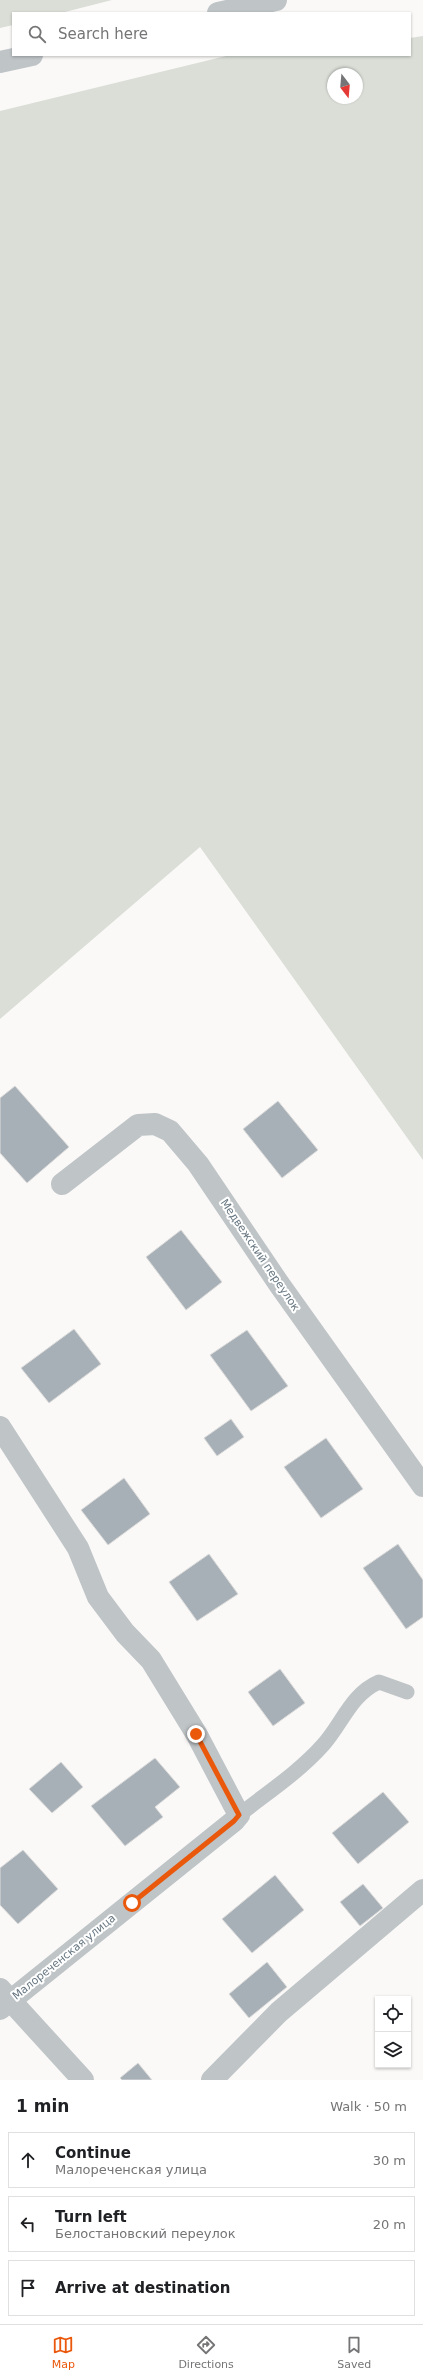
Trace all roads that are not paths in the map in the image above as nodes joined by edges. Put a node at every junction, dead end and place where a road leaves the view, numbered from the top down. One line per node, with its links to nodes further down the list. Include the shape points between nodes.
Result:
1 (276, 0): 2 (street)
2 (222, 12)
3 (27, 56): 4 (street)
4 (0, 62)
5 (62, 1184): 7 (street, Медвежский переулок, via 138,1125 155,1124 170,1131 198,1164 279,1284)
6 (0, 1427): 9 (street, via 78,1548 98,1597 151,1660 184,1714)
7 (423, 1486)
8 (407, 1692): 9 (lane, via 380,1682 372,1685 349,1707 324,1744 289,1776)
9 (239, 1815): 11 (street, Малореченская улица)
10 (423, 1890): 13 (street, via 279,2012)
11 (4, 1999): 12 (street)
12 (83, 2080)
13 (212, 2080)

